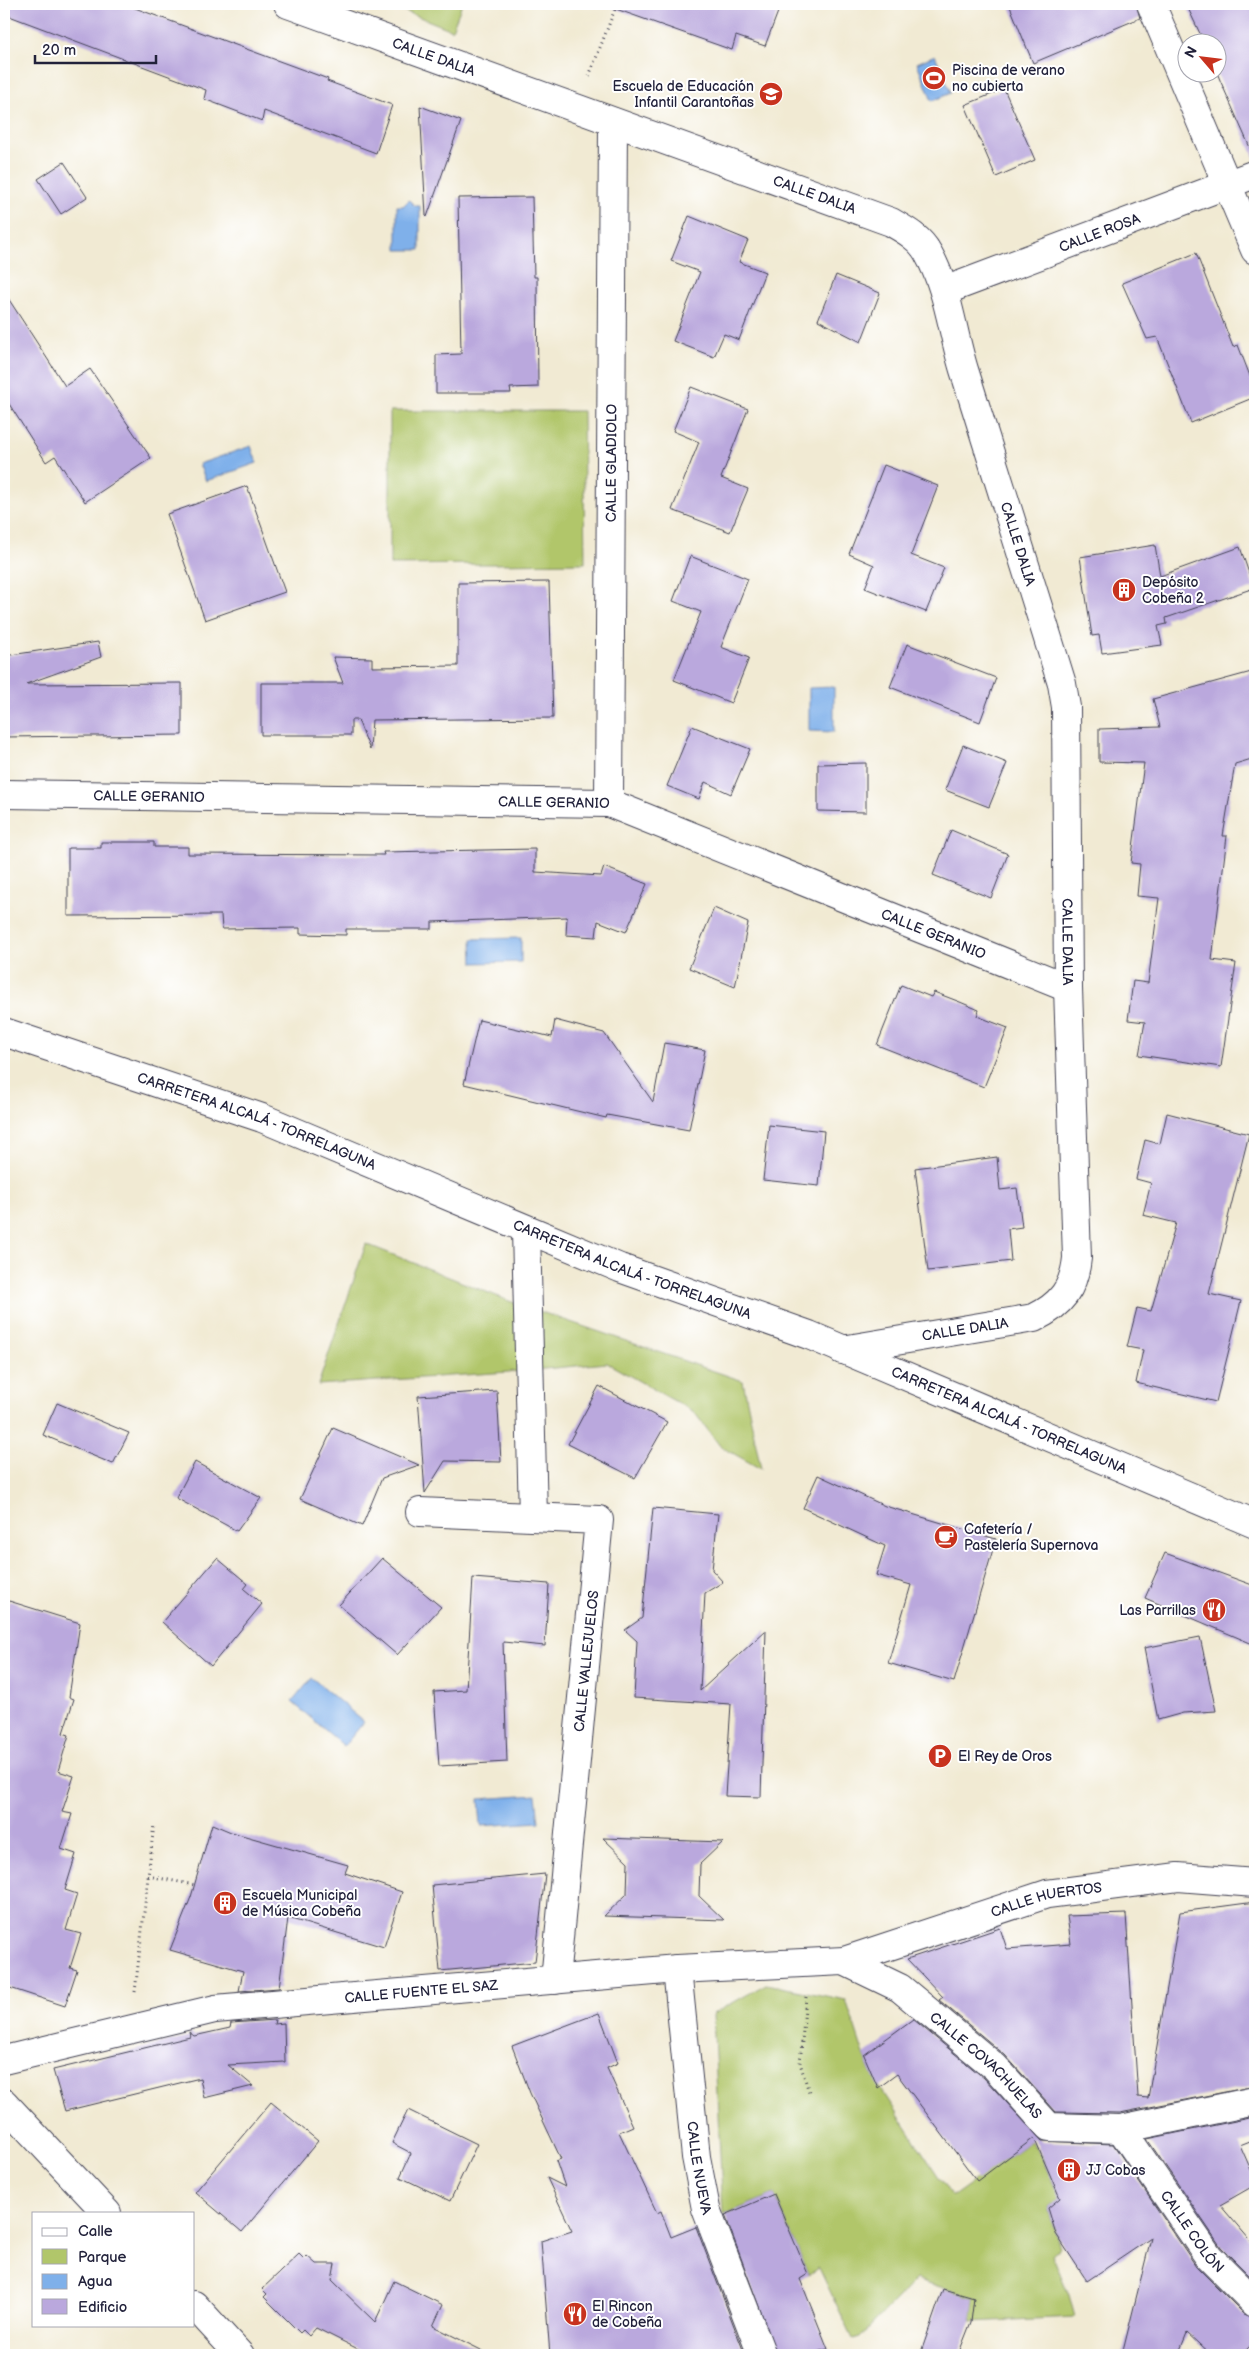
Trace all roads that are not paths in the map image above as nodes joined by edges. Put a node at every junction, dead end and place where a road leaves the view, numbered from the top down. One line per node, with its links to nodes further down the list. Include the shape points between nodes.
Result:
1 (288, 4): 3 (street, CALLE DALIA)
2 (1151, 4): 5 (street)
3 (612, 122): 7 (street, CALLE DALIA, via 891,222 912,235 927,252); 9 (street, CALLE GLADIOLO)
4 (1255, 174): 5 (street, CALLE ROSA)
5 (1228, 186): 6 (street); 7 (street, CALLE ROSA)
6 (1255, 250)
7 (944, 291): 10 (street, CALLE DALIA, via 962,366 1062,684 1066,707)
8 (4, 794): 9 (street, CALLE GERANIO)
9 (609, 803): 10 (street, CALLE GERANIO)
10 (1068, 988): 13 (street, CALLE DALIA, via 1077,1258 1076,1275 1069,1290 1050,1311 1034,1318)
11 (4, 1032): 12 (street, CARRETERA ALCALÁ - TORRELAGUNA, via 262,1118)
12 (526, 1230): 13 (street, CARRETERA ALCALÁ - TORRELAGUNA, via 620,1268 809,1334); 15 (street)
13 (842, 1350): 16 (street, CARRETERA ALCALÁ - TORRELAGUNA)
14 (420, 1512): 15 (street, CALLE VALLEJUELOS)
15 (533, 1517): 20 (street, CALLE VALLEJUELOS, via 600,1520)
16 (1255, 1524)
17 (1255, 1884): 18 (street, CALLE HUERTOS, via 1178,1878 1047,1894)
18 (844, 1961): 19 (street, CALLE FUENTE EL SAZ); 24 (street, CALLE COVACHUELAS, via 900,1988 995,2067 1049,2127)
19 (677, 1969): 20 (street, CALLE FUENTE EL SAZ); 29 (street, CALLE NUEVA, via 696,2157 706,2209)
20 (555, 1980): 21 (street, CALLE FUENTE EL SAZ, via 215,2009)
21 (4, 2060)
22 (1255, 2101): 24 (street, CALLE COVACHUELAS)
23 (4, 2103): 25 (street)
24 (1121, 2129): 26 (street, CALLE COLÓN, via 1209,2257)
25 (106, 2212)
26 (1255, 2303)
27 (195, 2307): 28 (street)
28 (240, 2355)
29 (762, 2355)

